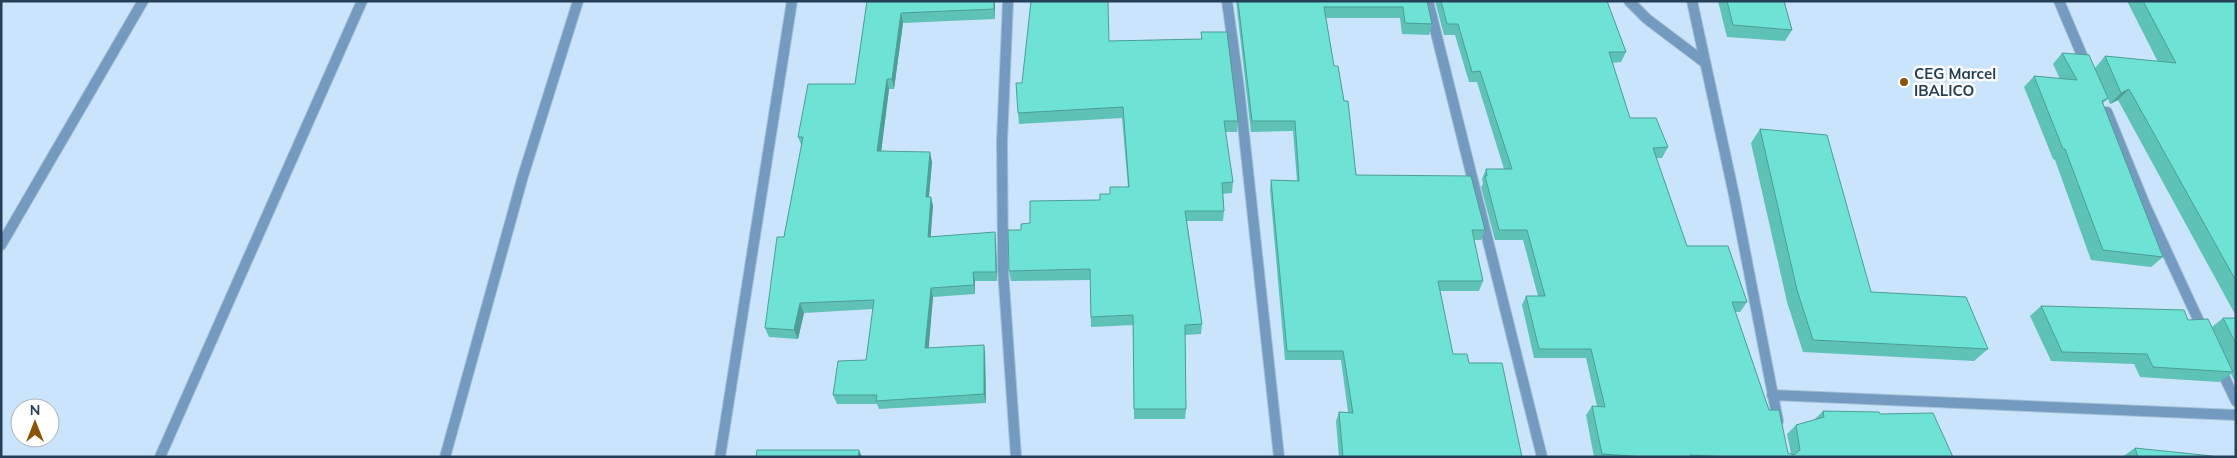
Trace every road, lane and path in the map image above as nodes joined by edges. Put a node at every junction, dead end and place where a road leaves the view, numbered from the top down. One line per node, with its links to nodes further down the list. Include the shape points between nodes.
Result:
1 (143, 1): 14 (street)
2 (362, 1): 21 (street)
3 (578, 1): 22 (street, via 523,176)
4 (792, 1): 23 (street)
5 (1008, 1): 24 (street, via 1002,141 1003,270)
6 (1227, 1): 25 (street)
7 (1428, 1): 26 (street)
8 (1629, 1): 11 (street, via 1647,19)
9 (1692, 1): 11 (street)
10 (2059, 1): 12 (street)
11 (1704, 62): 17 (street, via 1734,195)
12 (2091, 76)
13 (2103, 104): 15 (street)
14 (1, 245)
15 (2207, 339)
16 (2215, 357): 18 (street)
17 (1772, 394): 19 (street); 20 (street)
18 (2236, 401)
19 (2236, 416)
20 (1780, 430)
21 (160, 457)
22 (445, 457)
23 (720, 457)
24 (1016, 457)
25 (1279, 457)
26 (1542, 457)

